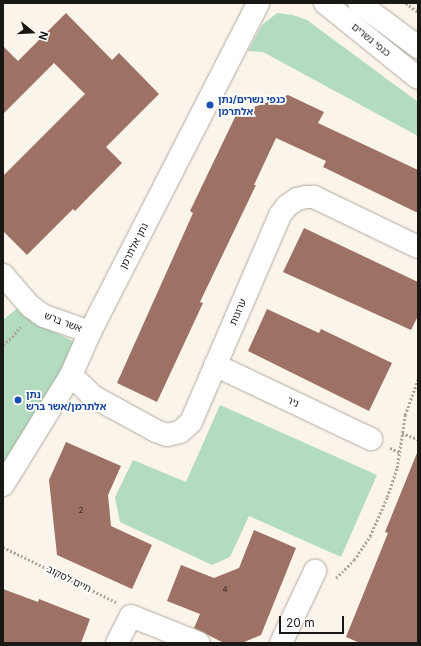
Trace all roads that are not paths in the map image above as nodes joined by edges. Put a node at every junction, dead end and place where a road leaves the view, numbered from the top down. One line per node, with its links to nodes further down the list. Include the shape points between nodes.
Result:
1 (258, 3): 8 (street, נתן אלתרמן)
2 (325, 3): 5 (street, כנפי נשרים)
3 (358, 3): 4 (street)
4 (418, 47)
5 (418, 78)
6 (418, 247): 9 (street, ערוגות, via 314,198 297,199 280,215)
7 (3, 275): 8 (street, אשר ברש, via 30,306 44,316)
8 (90, 332): 10 (street, נתן אלתרמן)
9 (215, 365): 10 (street, ערוגות, via 191,422 180,432 167,435 94,397); 11 (street, ניר)
10 (71, 375): 12 (street, נתן אלתרמן)
11 (371, 439)
12 (3, 485)
13 (323, 576): 16 (street)
14 (117, 643): 15 (street, via 131,616)
15 (199, 643)
16 (281, 643)

